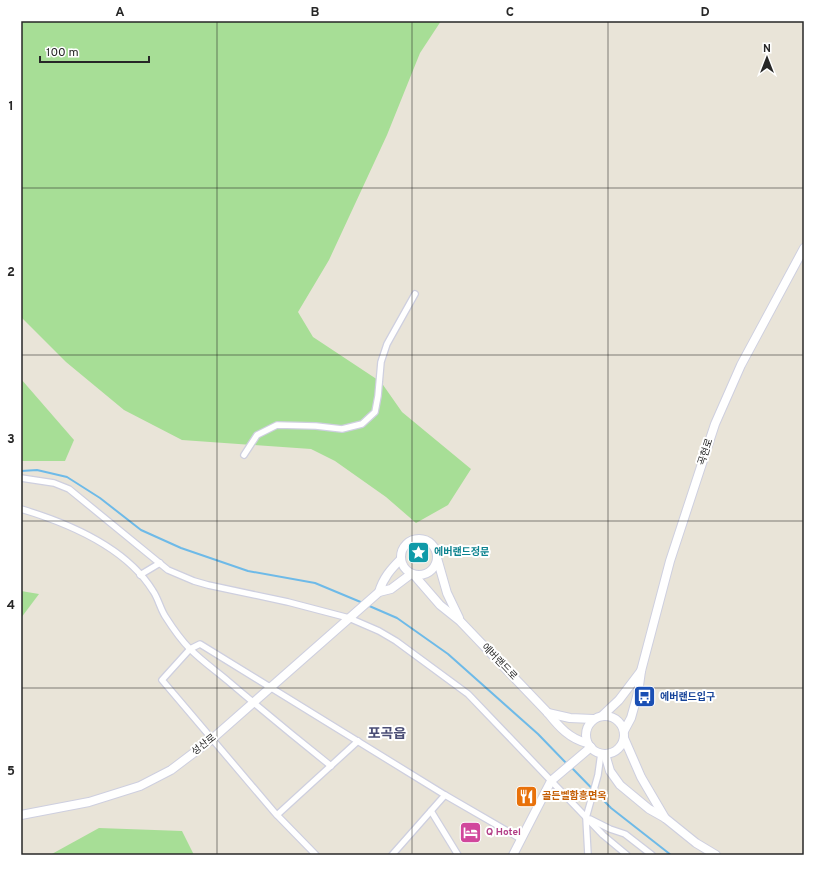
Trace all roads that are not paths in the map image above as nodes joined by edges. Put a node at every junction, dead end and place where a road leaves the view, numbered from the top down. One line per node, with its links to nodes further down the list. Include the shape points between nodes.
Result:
1 (804, 248): 15 (main road, 곡현로, via 741,365 715,424 670,561)
2 (415, 294): 3 (street, via 386,344 381,362 375,412 362,424 342,430 277,425 257,435)
3 (244, 455)
4 (21, 478): 8 (street, via 54,483 69,489)
5 (21, 510): 10 (street, via 41,515 105,544)
6 (437, 558): 7 (main road, via 434,547 424,540 415,540 404,547); 9 (main road, via 436,564 427,574); 13 (main road, via 447,593)
7 (401, 559): 9 (main road, via 404,568); 11 (main road, via 382,582)
8 (160, 563): 10 (street); 12 (street, via 168,570 194,581)
9 (413, 574): 11 (main road, via 391,589); 13 (main road, 에버랜드로, via 440,605)
10 (140, 575): 14 (street, via 153,591 164,615)
11 (379, 592): 12 (main road, 성산로)
12 (351, 616): 16 (main road, 성산로); 27 (street, via 396,641 468,694)
13 (460, 621): 18 (main road, 에버랜드로)
14 (190, 649): 16 (street, via 200,644); 17 (street); 22 (street, via 162,680)
15 (641, 671): 19 (main road, via 619,700); 21 (main road, 곡현로, via 638,693)
16 (270, 688): 17 (main road, 성산로); 23 (street)
17 (253, 702): 22 (main road, 성산로); 26 (street)
18 (548, 713): 20 (main road, via 570,718); 24 (main road, 에버랜드로, via 558,726 578,741)
19 (602, 716): 20 (main road); 21 (main road, via 618,721)
20 (593, 719): 24 (main road, via 586,733)
21 (624, 734): 25 (main road, via 617,749); 33 (main road, via 640,776)
22 (212, 739): 30 (main road, 성산로, via 171,770 140,786 89,802); 31 (street)
23 (358, 741): 26 (street); 28 (street)
24 (589, 745): 25 (main road, 에버랜드로); 27 (main road)
25 (603, 753): 32 (street); 33 (main road, via 610,771 620,785 649,809)
26 (331, 766): 31 (street)
27 (554, 779): 32 (street); 34 (main road)
28 (445, 795): 29 (street); 34 (street)
29 (431, 811): 36 (street); 37 (street)
30 (21, 815)
31 (277, 815): 35 (street)
32 (586, 818): 39 (street); 40 (street); 41 (street, via 625,834)
33 (665, 818): 42 (main road, via 696,843)
34 (521, 839): 38 (main road)
35 (316, 855)
36 (392, 855)
37 (458, 855)
38 (513, 855)
39 (588, 855)
40 (627, 855)
41 (652, 855)
42 (716, 855)

